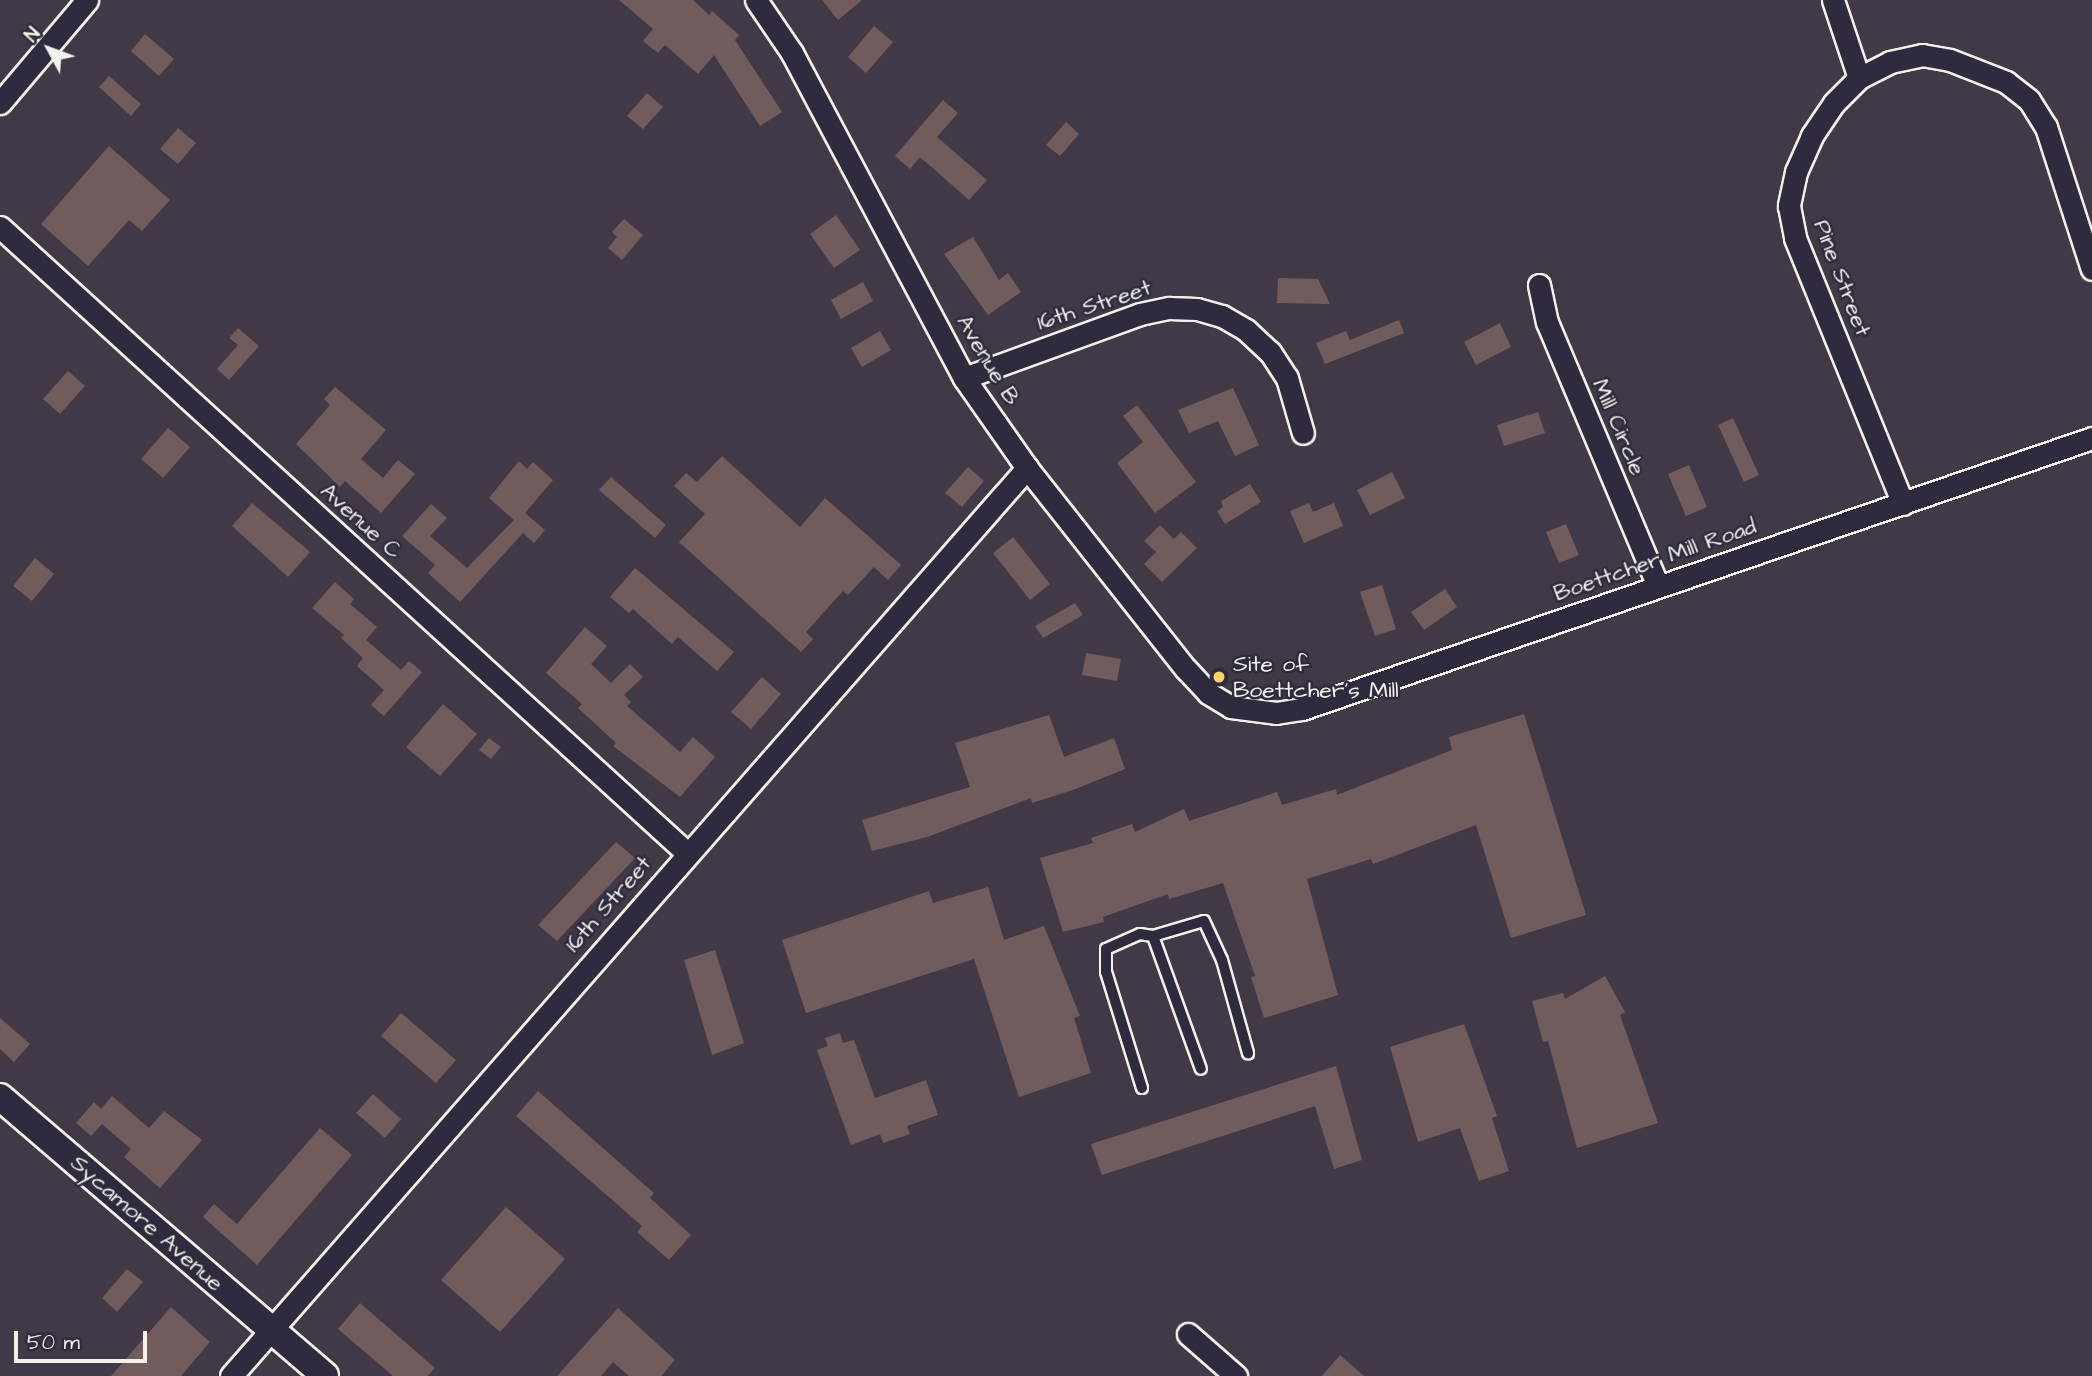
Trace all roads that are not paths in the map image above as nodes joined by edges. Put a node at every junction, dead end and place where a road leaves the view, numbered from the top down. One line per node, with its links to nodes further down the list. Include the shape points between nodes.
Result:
1 (87, 0): 5 (street)
2 (756, 0): 9 (street, Avenue B, via 792,53)
3 (1833, 0): 4 (street)
4 (1859, 78): 7 (street, Pine Street, via 1890,62 1922,55 1950,60 2006,82 2029,100 2046,127); 13 (street, Pine Street, via 1833,103 1812,136 1796,172 1789,206 1795,238)
5 (0, 103)
6 (0, 227): 16 (street, Avenue C)
7 (2092, 269)
8 (1539, 285): 14 (street, Mill Circle, via 1547,322)
9 (964, 378): 10 (street, 16th Street, via 1140,314 1197,309 1246,330 1270,352 1287,378); 12 (street, Avenue B)
10 (1303, 433)
11 (2092, 438): 13 (street, Boettcher Mill Road)
12 (1027, 468): 15 (street, Avenue B, via 1186,669 1208,693); 16 (street, 16th Street)
13 (1903, 503): 14 (street, Boettcher Mill Road)
14 (1658, 586): 15 (street, Boettcher Mill Road, via 1302,709 1276,713)
15 (1231, 707)
16 (687, 853): 22 (street, 16th Street)
17 (1153, 936): 18 (lane, via 1204,921 1222,960); 19 (lane); 20 (lane, via 1140,934 1106,949 1106,972)
18 (1248, 1053)
19 (1201, 1069)
20 (1142, 1088)
21 (3, 1106): 22 (street, Sycamore Avenue)
22 (273, 1331): 24 (street, 16th Street); 25 (street, Sycamore Avenue)
23 (1188, 1334): 26 (street)
24 (231, 1376)
25 (325, 1376)
26 (1236, 1376)

